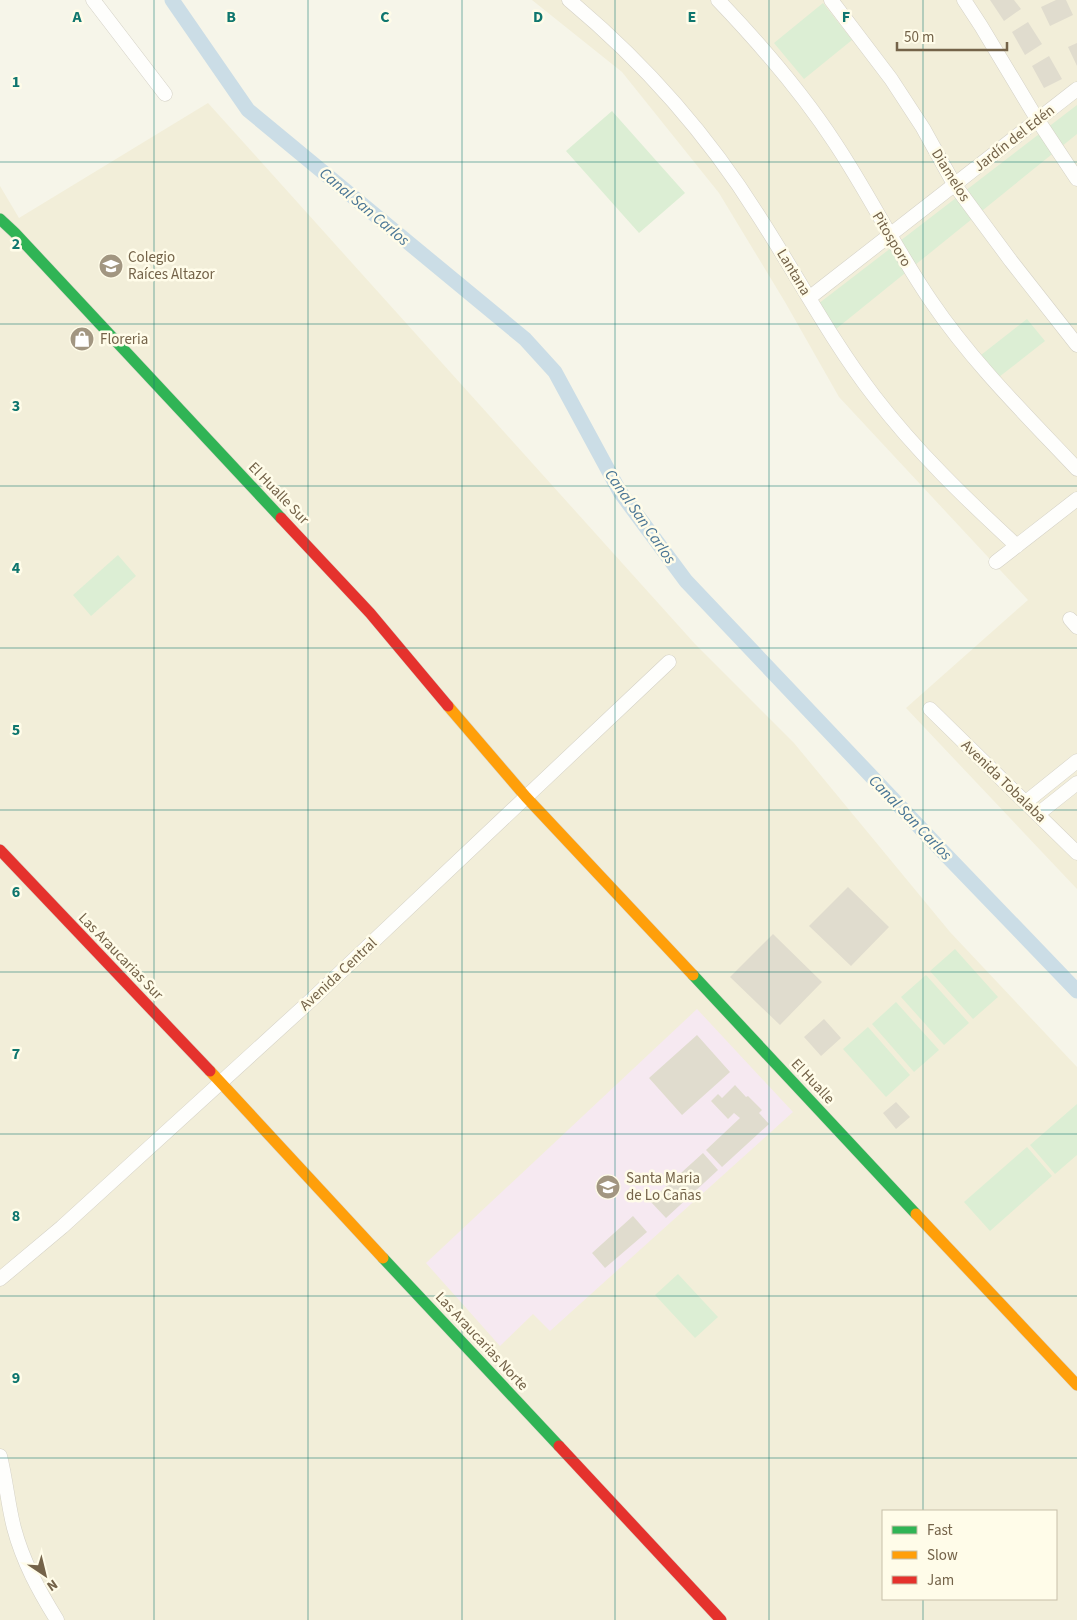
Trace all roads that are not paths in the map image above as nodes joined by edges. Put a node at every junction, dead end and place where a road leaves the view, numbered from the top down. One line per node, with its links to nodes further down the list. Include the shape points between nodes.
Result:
1 (93, 0): 7 (street)
2 (570, 0): 13 (street, Lantana, via 639,64 698,132 745,194)
3 (718, 0): 12 (street, Pitosporo, via 773,60 816,114)
4 (831, 0): 10 (street, Diamelos, via 891,79)
5 (964, 0): 8 (street)
6 (1077, 88): 8 (street, Jardín del Edén)
7 (165, 94)
8 (1037, 119): 9 (street); 10 (street, Jardín del Edén)
9 (1077, 179)
10 (954, 184): 12 (street, Jardín del Edén); 14 (street, Diamelos)
11 (0, 219): 23 (street, El Hualle Sur, via 370,613)
12 (890, 236): 13 (street, Jardín del Edén); 15 (street, Pitosporo, via 967,350)
13 (809, 298): 17 (street, Lantana, via 856,371 894,421 926,458)
14 (1077, 345)
15 (1077, 469)
16 (1077, 499): 17 (street)
17 (1017, 546): 18 (street)
18 (996, 562)
19 (669, 662): 23 (street, Avenida Central)
20 (930, 709): 24 (street, Avenida Tobalaba)
21 (1077, 761): 24 (street)
22 (1077, 783): 25 (street)
23 (526, 797): 28 (street, Avenida Central); 30 (street, El Hualle)
24 (1026, 802): 25 (street, Avenida Tobalaba)
25 (1038, 814): 27 (street, Avenida Tobalaba)
26 (0, 850): 28 (street, Las Araucarias Sur)
27 (1077, 853)
28 (221, 1083): 29 (street, Avenida Central); 33 (street, Las Araucarias Norte)
29 (0, 1279)
30 (1077, 1385)
31 (0, 1456): 32 (street, via 22,1553)
32 (57, 1620)
33 (721, 1620)

